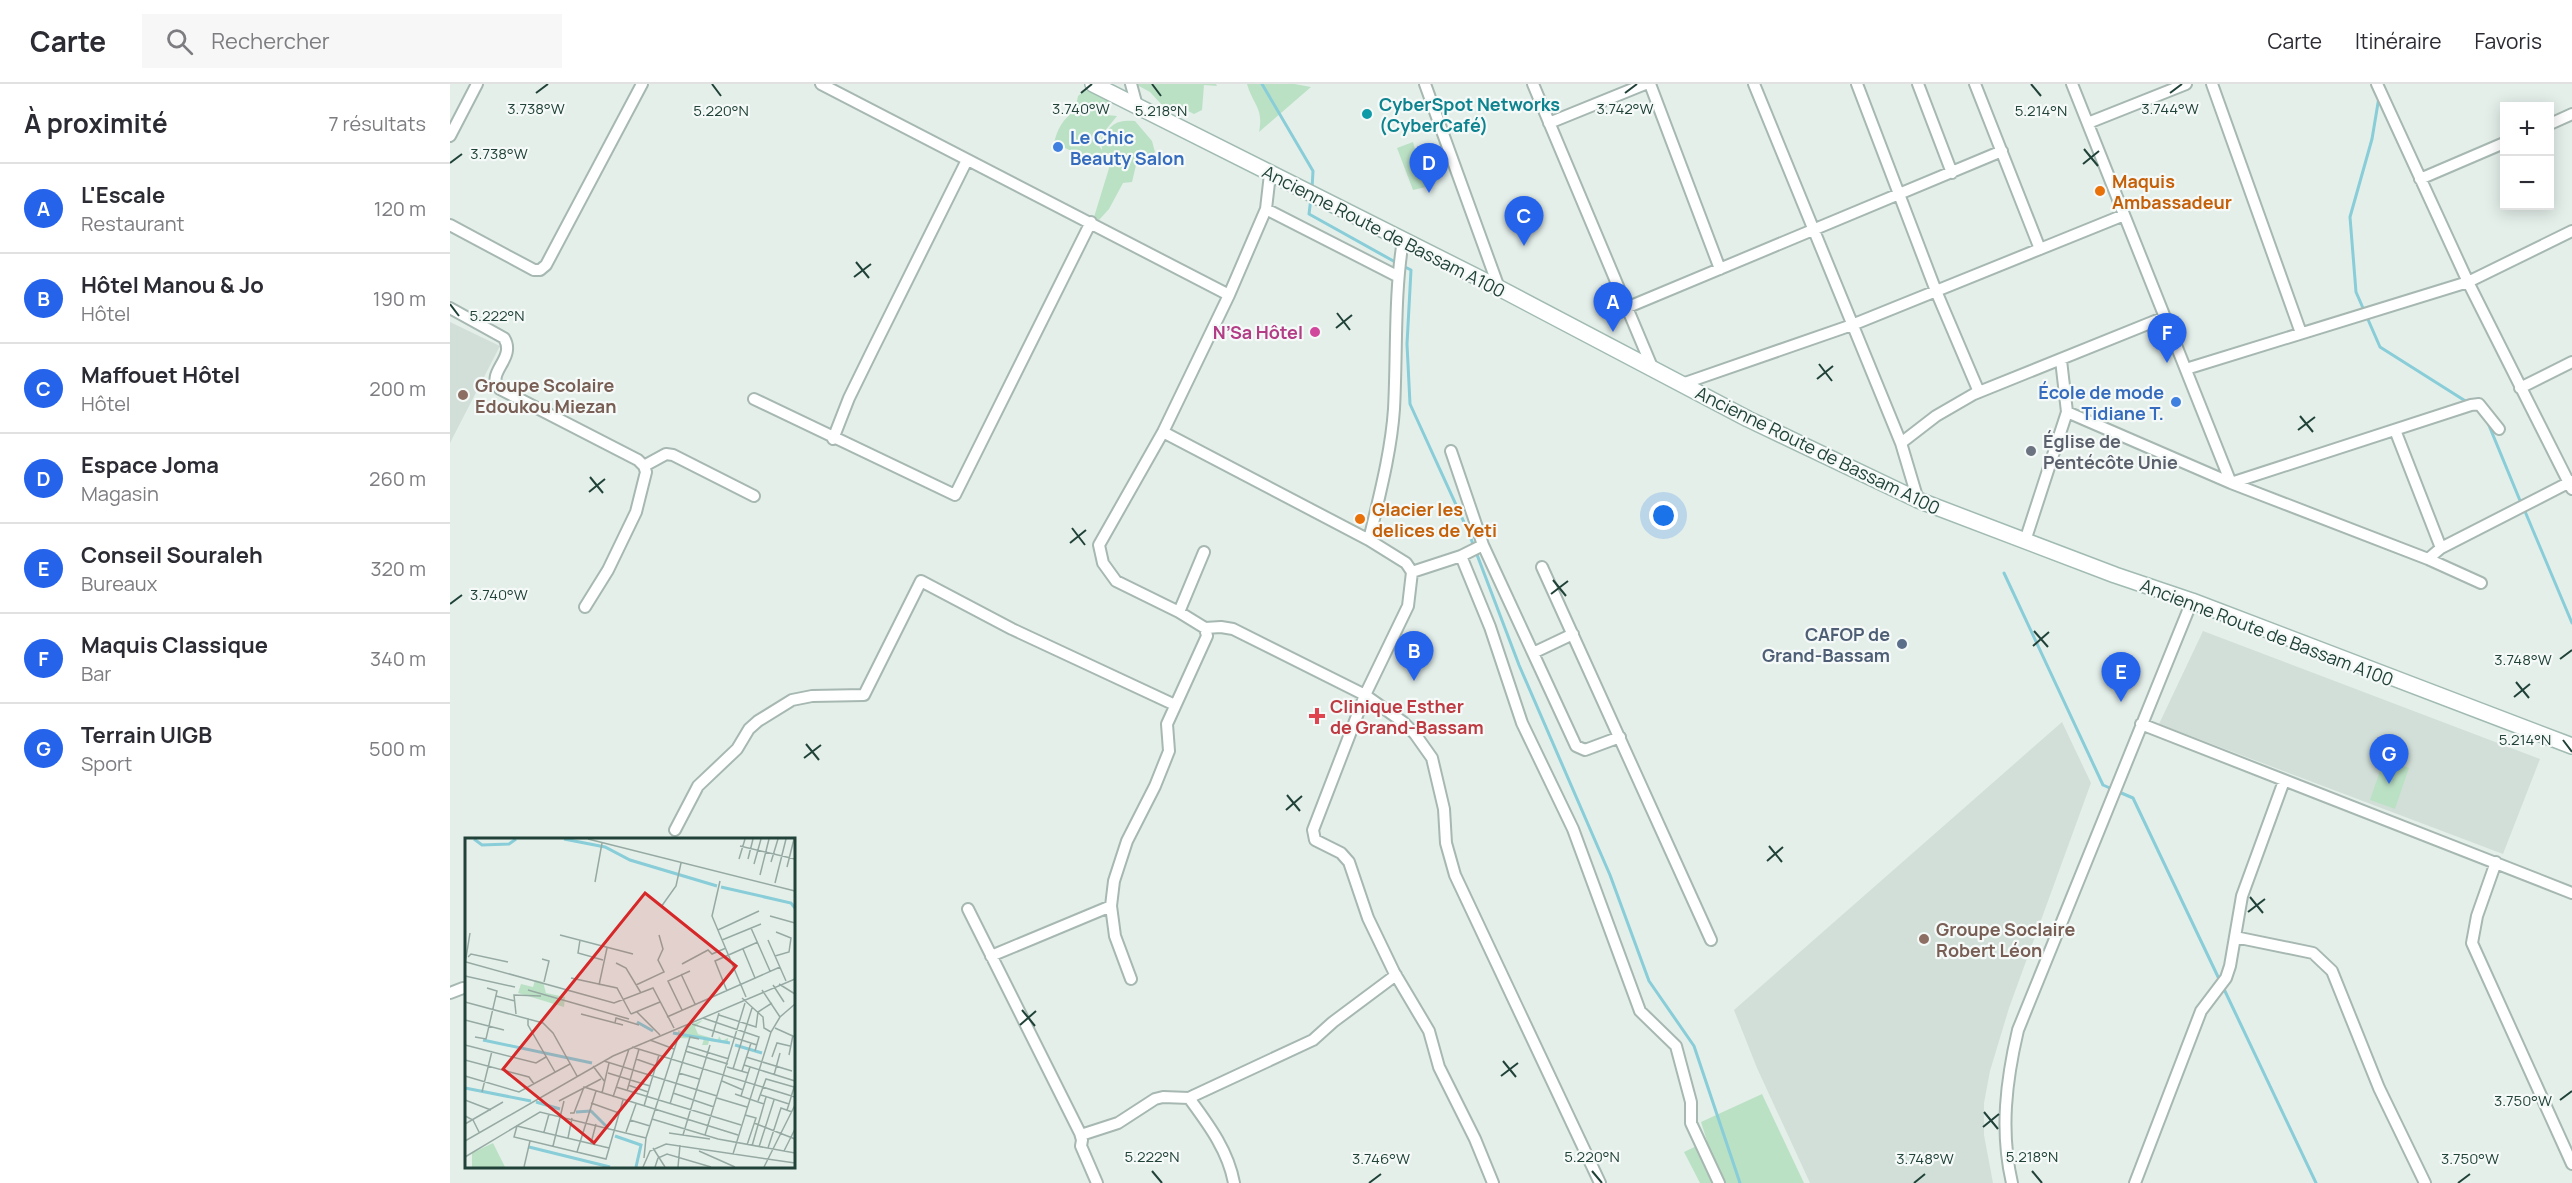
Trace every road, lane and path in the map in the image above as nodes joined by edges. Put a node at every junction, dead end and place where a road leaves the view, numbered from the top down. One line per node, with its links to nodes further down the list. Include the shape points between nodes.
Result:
1 (477, 84): 23 (street)
2 (642, 84): 34 (street, via 540,270)
3 (821, 84): 26 (street)
4 (1093, 84): 18 (main road, Ancienne Route de Bassam A100)
5 (1131, 84): 18 (street)
6 (1425, 84): 42 (street)
7 (1533, 84): 21 (street)
8 (1645, 84): 21 (street)
9 (1650, 84): 39 (street)
10 (1754, 84): 35 (street)
11 (1857, 84): 30 (street)
12 (1918, 84): 27 (street)
13 (1975, 84): 25 (street)
14 (2072, 84): 22 (street)
15 (2186, 84): 22 (street)
16 (2212, 84): 49 (street)
17 (2377, 84): 29 (street)
18 (1137, 106): 28 (main road, Ancienne Route de Bassam A100)
19 (2572, 114): 20 (street)
20 (2554, 122)
21 (1549, 123): 46 (street)
22 (2088, 123): 32 (street)
23 (450, 136)
24 (2500, 145): 29 (street)
25 (2002, 151): 27 (street); 38 (street)
26 (967, 160): 33 (street); 62 (street)
27 (1952, 173): 30 (street)
28 (1270, 174): 31 (street); 37 (main road, Ancienne Route de Bassam A100)
29 (2420, 179): 41 (street)
30 (1901, 194): 35 (street); 43 (street)
31 (1266, 209): 40 (street); 44 (street)
32 (2124, 214): 38 (street); 47 (street)
33 (1091, 222): 44 (street); 62 (street, via 955,495)
34 (450, 225)
35 (1814, 231): 39 (street); 48 (street)
36 (2572, 231): 41 (street)
37 (1403, 240): 40 (street); 42 (main road, Ancienne Route de Bassam A100)
38 (2040, 249): 43 (street)
39 (1720, 269): 46 (street)
40 (1397, 276): 70 (street, via 1394,410)
41 (2468, 282): 49 (street); 55 (street)
42 (1499, 288): 52 (main road, Ancienne Route de Bassam A100)
43 (1936, 291): 48 (street); 56 (street)
44 (1229, 295): 61 (street)
45 (450, 308): 65 (street, via 504,338 507,354 495,377 500,389)
46 (1626, 308): 52 (street)
47 (2165, 317): 50 (street); 53 (street)
48 (1852, 325): 54 (street); 63 (street)
49 (2301, 333): 53 (street)
50 (2061, 360): 56 (street); 58 (street)
51 (2572, 362): 55 (street)
52 (1652, 367): 54 (main road, Ancienne Route de Bassam A100)
53 (2186, 369): 66 (street)
54 (1682, 384): 69 (main road, Ancienne Route de Bassam A100)
55 (2520, 388): 67 (street)
56 (1979, 392): 63 (street, via 1936,416)
57 (754, 399): 62 (street)
58 (2067, 412): 66 (street); 71 (street)
59 (2499, 429): 60 (street, via 2479,404)
60 (2395, 430): 66 (street); 73 (street)
61 (1163, 432): 70 (street); 82 (street, via 1099,550 1116,581)
62 (833, 439)
63 (1902, 443): 69 (street)
64 (1451, 451): 72 (street)
65 (644, 466): 68 (street, via 666,454 673,455); 81 (street, via 636,512)
66 (2231, 483): 76 (street)
67 (2571, 484): 73 (street)
68 (754, 496)
69 (1918, 500): 71 (main road, Ancienne Route de Bassam A100)
70 (1369, 540): 78 (street, via 1406,563)
71 (2025, 541): 80 (main road, Ancienne Route de Bassam A100)
72 (1483, 545): 75 (street); 85 (street)
73 (2441, 548): 76 (street)
74 (1204, 552): 82 (street)
75 (1461, 556): 78 (street); 111 (street, via 1522,723 1573,829 1640,1011 1676,1046 1691,1102 1691,1123)
76 (2428, 559): 79 (street)
77 (1542, 567): 84 (street)
78 (1412, 572): 86 (street, via 1408,606)
79 (2481, 583)
80 (2192, 601): 88 (street); 90 (main road, Ancienne Route de Bassam A100)
81 (585, 607)
82 (1179, 612): 83 (street)
83 (1206, 628): 86 (street, via 1233,629); 87 (street, via 1207,636)
84 (1574, 634): 85 (street); 89 (street)
85 (1533, 653): 89 (street, via 1576,746 1585,750)
86 (1365, 695): 100 (street, via 1313,830 1315,840 1341,853 1349,862 1368,918); 110 (street, via 1403,722 1432,758 1455,875)
87 (1175, 705): 92 (street, via 1012,629 921,581 864,695 792,700 758,721 737,749 698,786); 95 (street, via 1167,724 1169,751 1127,841 1114,881)
88 (2141, 724): 91 (street); 112 (street, via 2018,1030 2004,1101)
89 (1620, 737): 98 (street)
90 (2572, 746)
91 (2284, 781): 93 (street); 97 (street, via 2242,896)
92 (675, 830)
93 (2496, 862): 94 (street); 106 (street, via 2472,943)
94 (2572, 893)
95 (1111, 906): 99 (street); 101 (street, via 1115,936)
96 (968, 909): 99 (street)
97 (2235, 938): 113 (street, via 2228,972 2201,1011); 114 (street, via 2313,953 2332,971 2379,1088)
98 (1711, 940)
99 (991, 956): 105 (street)
100 (1396, 975): 104 (street, via 1313,1040); 109 (street, via 1429,1031 1439,1067)
101 (1131, 979)
102 (463, 988): 103 (street)
103 (450, 993)
104 (1189, 1098): 105 (street, via 1155,1099 1118,1124); 108 (street, via 1217,1138)
105 (1081, 1135): 107 (street, via 1081,1146)
106 (2572, 1164)
107 (1097, 1183)
108 (1234, 1183)
109 (1493, 1183)
110 (1600, 1183)
111 (1719, 1183)
112 (2012, 1183)
113 (2135, 1183)
114 (2425, 1183)

